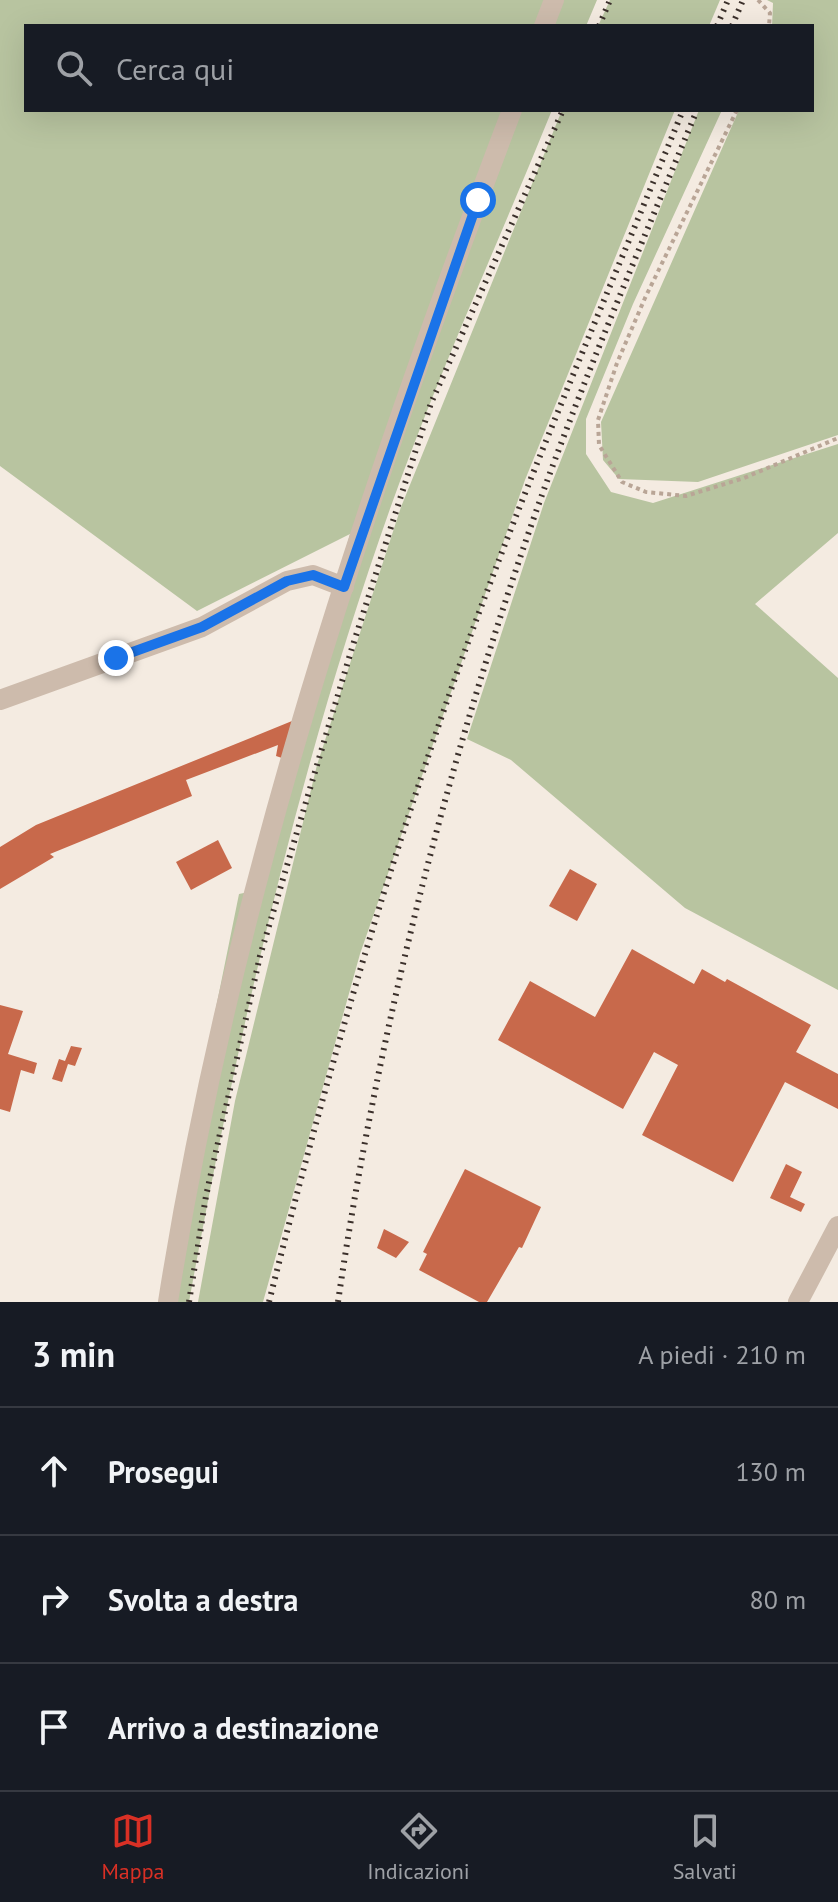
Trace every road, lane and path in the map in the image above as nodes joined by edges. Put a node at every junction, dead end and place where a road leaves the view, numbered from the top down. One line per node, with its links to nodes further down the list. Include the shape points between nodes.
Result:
1 (554, 0): 3 (street)
2 (758, 0): 4 (path, via 770,13)
3 (545, 24)
4 (769, 24)
5 (511, 112): 8 (street)
6 (736, 112): 7 (path, via 617,363 598,420 599,445 622,482 646,492 686,496)
7 (838, 438)
8 (344, 587): 9 (street, via 313,575 287,581 202,627); 11 (street, via 260,870 185,1193)
9 (0, 700)
10 (838, 1226): 12 (street)
11 (168, 1302)
12 (798, 1302)

